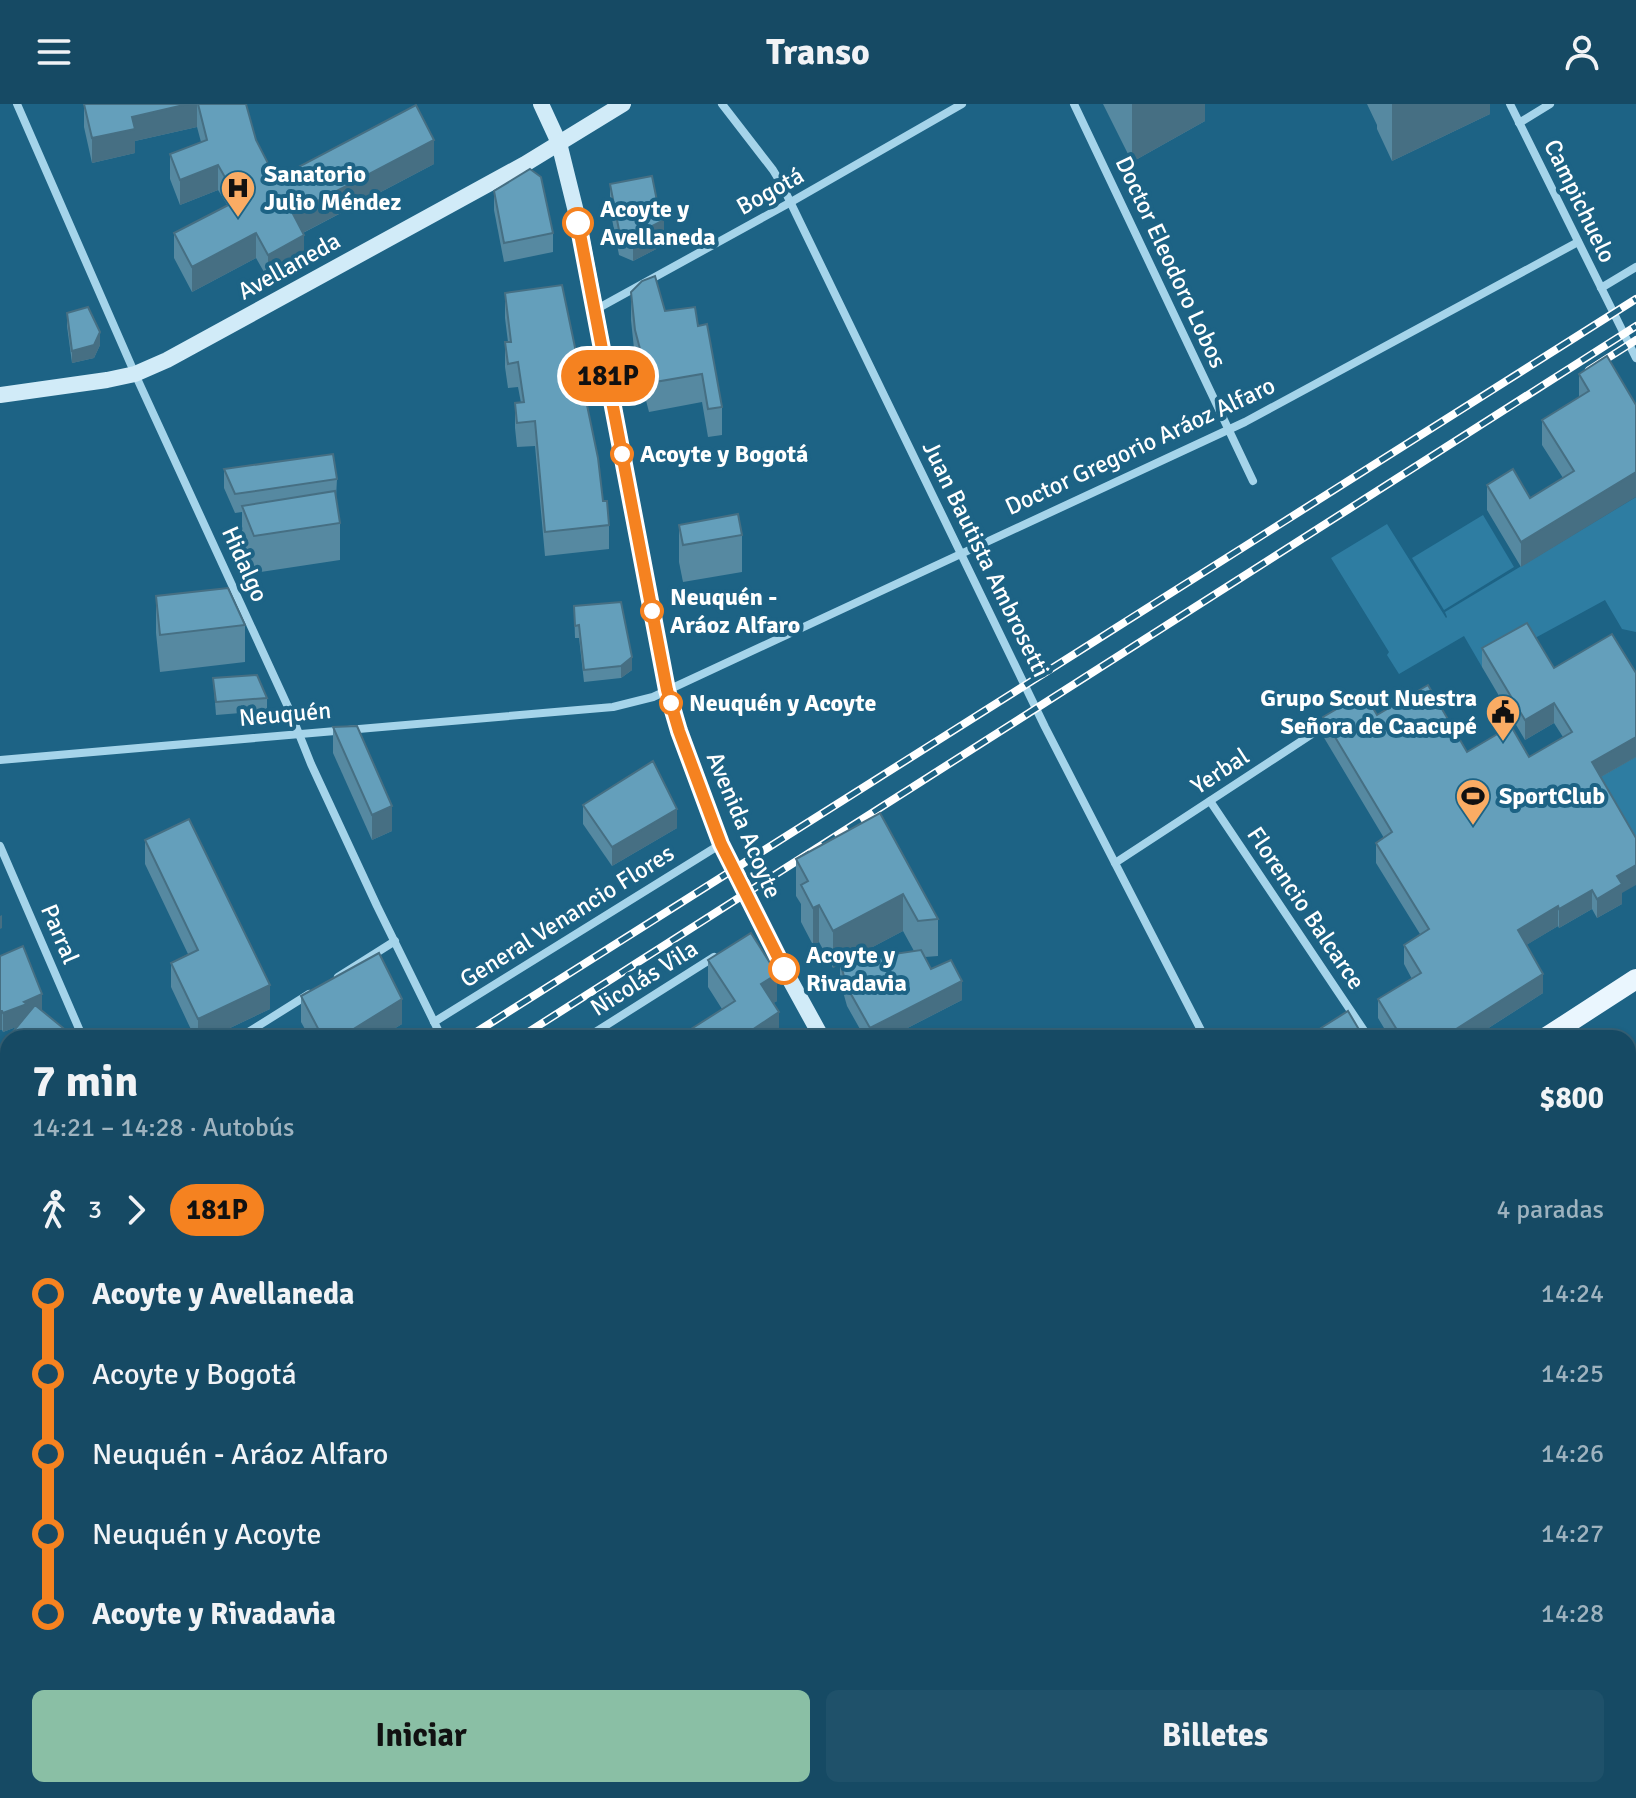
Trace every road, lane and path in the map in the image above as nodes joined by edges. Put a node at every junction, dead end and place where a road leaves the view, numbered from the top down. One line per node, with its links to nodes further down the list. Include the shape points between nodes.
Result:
1 (17, 104): 17 (street, Hidalgo)
2 (541, 104): 10 (main road, Avenida Acoyte)
3 (623, 104): 10 (main road, Avellaneda)
4 (722, 104): 11 (street, Juan Bautista Ambrosetti)
5 (962, 104): 11 (street, Bogotá)
6 (1074, 104): 19 (street, Doctor Eleodoro Lobos)
7 (1510, 104): 9 (street, Campichuelo)
8 (1550, 104): 9 (street)
9 (1519, 123): 12 (street, Campichuelo)
10 (559, 143): 15 (main road, Avenida Acoyte); 17 (main road, Avellaneda)
11 (791, 202): 15 (street, Bogotá); 21 (street, Juan Bautista Ambrosetti)
12 (1578, 242): 14 (street, Campichuelo); 19 (street, Doctor Gregorio Aráoz Alfaro)
13 (1636, 267): 14 (street)
14 (1601, 288): 16 (street, Campichuelo)
15 (595, 310): 22 (main road, Avenida Acoyte)
16 (1634, 354)
17 (135, 374): 18 (main road, Avellaneda); 24 (street, Hidalgo)
18 (0, 395)
19 (1228, 429): 20 (street, Doctor Eleodoro Lobos); 21 (street, Doctor Gregorio Aráoz Alfaro)
20 (1253, 481)
21 (960, 553): 22 (street, Doctor Gregorio Aráoz Alfaro); 29 (street, Juan Bautista Ambrosetti)
22 (667, 690): 24 (street, Neuquén, via 613,707); 28 (main road, Avenida Acoyte)
23 (1346, 712): 26 (street, Yerbal)
24 (299, 733): 25 (street, Neuquén); 30 (street, Hidalgo)
25 (0, 760)
26 (1210, 801): 29 (street, Yerbal); 42 (street, Florencio Balcarce)
27 (0, 846): 36 (street, Parral)
28 (724, 848): 35 (street, General Venancio Flores); 40 (main road, Avenida Acoyte, via 754,909 756,931)
29 (1115, 863): 41 (street, Juan Bautista Ambrosetti)
30 (395, 941): 33 (street); 35 (street, Hidalgo)
31 (725, 951): 39 (street, Nicolás Vila)
32 (1636, 979): 43 (main road)
33 (330, 981)
34 (317, 990): 37 (street)
35 (434, 1022): 38 (street, Hidalgo)
36 (80, 1030)
37 (252, 1030)
38 (438, 1030)
39 (599, 1030)
40 (816, 1030)
41 (1201, 1030)
42 (1364, 1030)
43 (1557, 1030)

